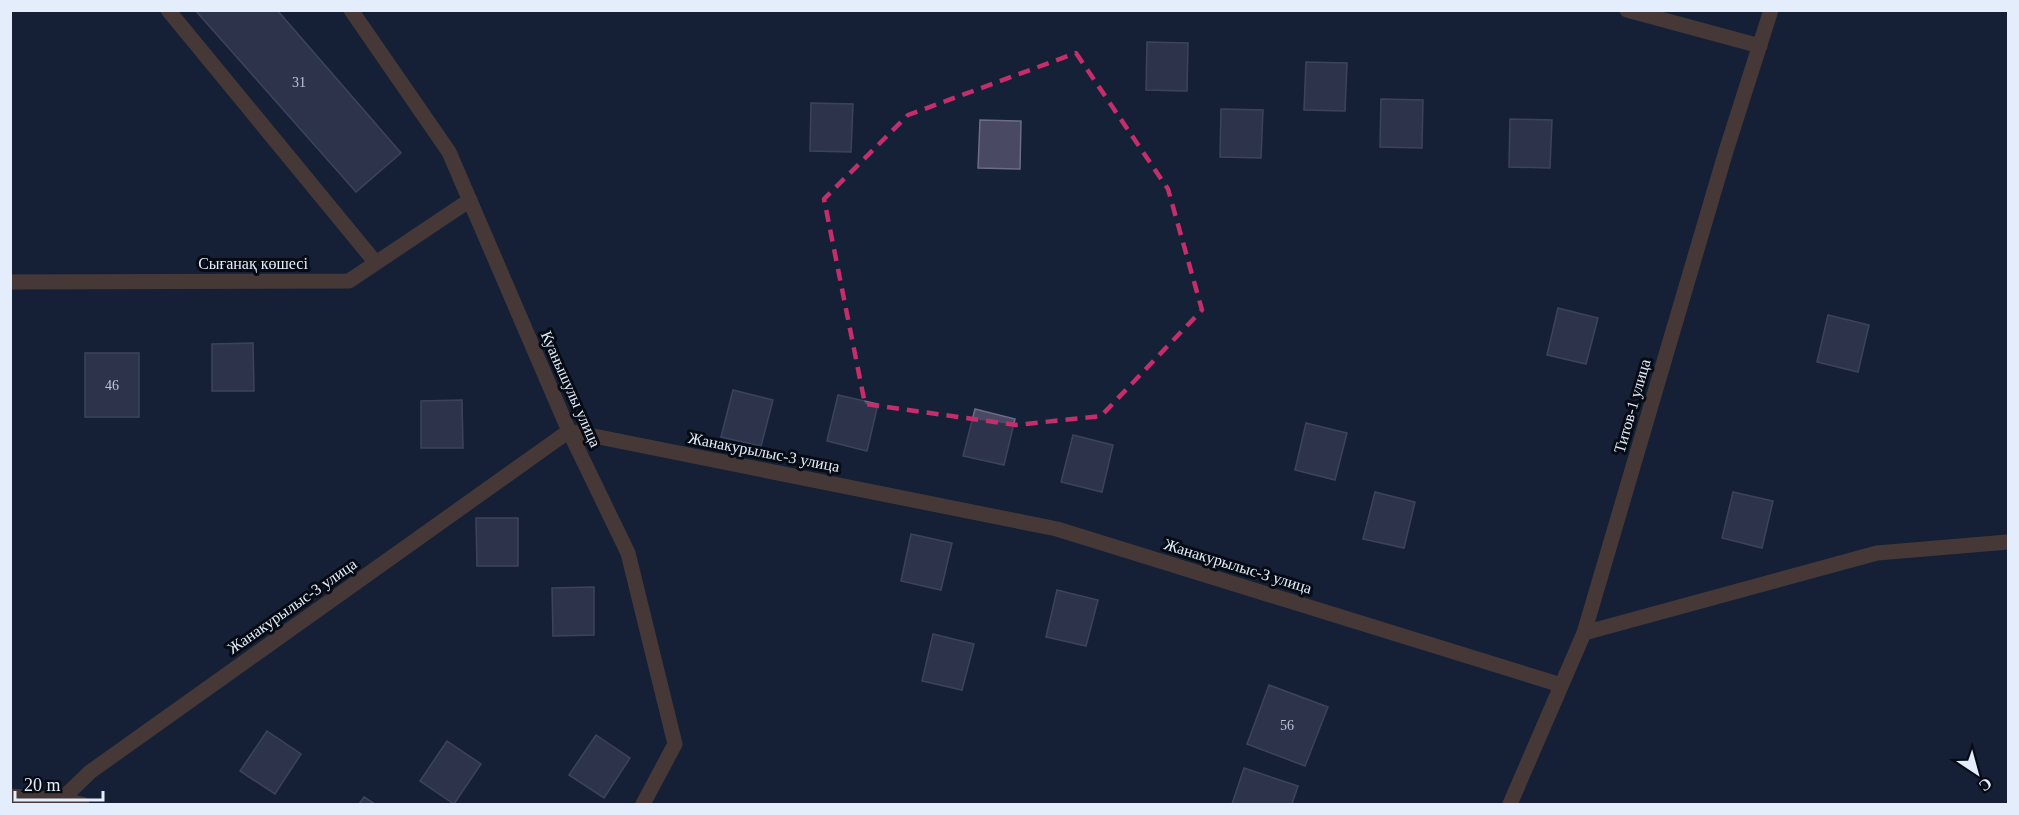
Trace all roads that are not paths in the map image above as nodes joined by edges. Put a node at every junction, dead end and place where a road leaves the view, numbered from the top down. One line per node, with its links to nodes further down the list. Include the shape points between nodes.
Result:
1 (168, 10): 7 (street)
2 (351, 10): 6 (street, Куанышулы улица, via 449,152)
3 (1627, 10): 5 (street)
4 (1771, 10): 5 (street, Титов-1 улица)
5 (1760, 46): 11 (street, Титов-1 улица)
6 (470, 200): 7 (street, Сығанақ көшесі); 9 (street, Куанышулы улица)
7 (376, 263): 8 (street, Сығанақ көшесі, via 349,281)
8 (10, 282)
9 (569, 431): 12 (street, Жанакурылыс-3 улица, via 1057,529); 14 (street, Жанакурылыс-3 улица, via 90,772); 16 (street, Куанышулы улица, via 628,553 675,744)
10 (2008, 542): 11 (street, via 1876,553)
11 (1584, 633): 12 (street, Титов-1 улица)
12 (1561, 685): 17 (street, Титов-1 улица)
13 (10, 796): 14 (street)
14 (60, 802): 15 (street)
15 (82, 804)
16 (643, 804)
17 (1510, 804)

